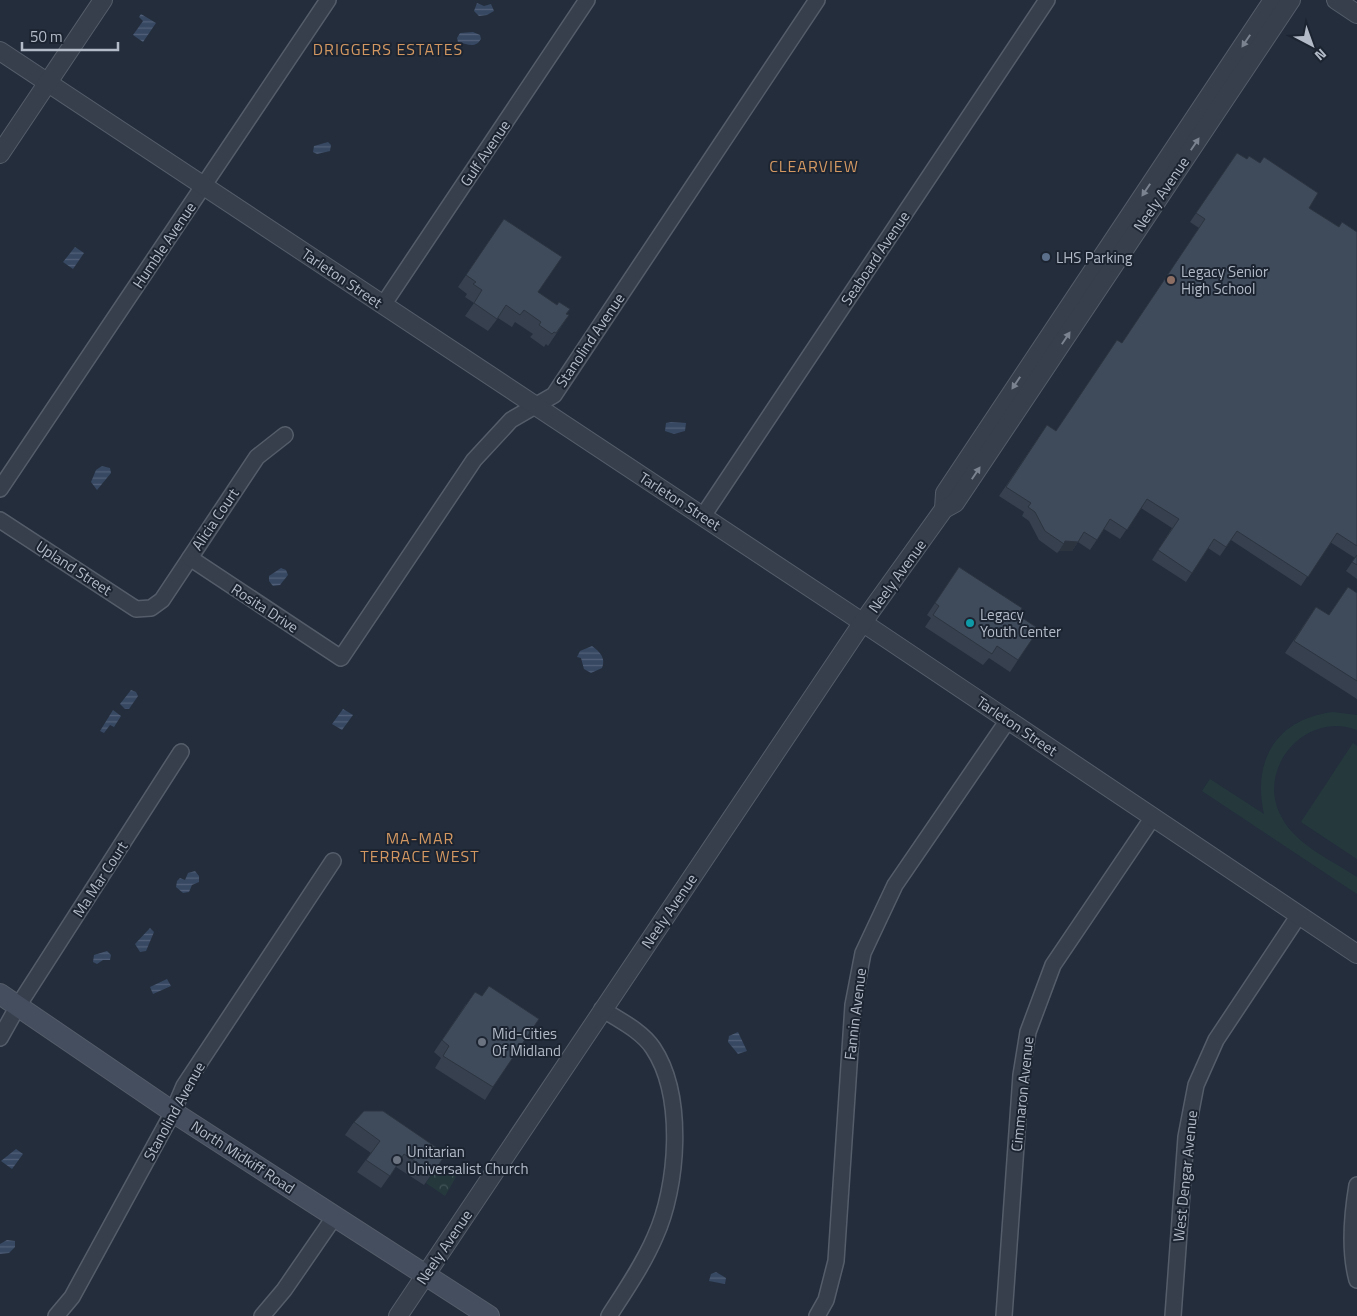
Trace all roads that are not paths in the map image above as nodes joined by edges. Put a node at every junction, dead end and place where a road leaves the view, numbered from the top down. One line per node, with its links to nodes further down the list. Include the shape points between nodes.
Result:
1 (102, 0): 11 (street)
2 (328, 0): 13 (street, Humble Avenue)
3 (587, 0): 14 (street, Gulf Avenue)
4 (816, 0): 15 (street, Stanolind Avenue, via 554,395)
5 (1046, 0): 19 (street, Seaboard Avenue)
6 (1273, 0): 18 (street, Neely Avenue, one-way to 18, via 944,493)
7 (1291, 0): 18 (street, Neely Avenue, one-way to 7, via 956,503)
8 (1336, 0): 9 (street)
9 (1357, 14)
10 (0, 51): 11 (street, Tarleton Street)
11 (48, 83): 12 (street); 13 (street, Tarleton Street)
12 (0, 154)
13 (204, 186): 14 (street, Tarleton Street); 17 (street, Humble Avenue)
14 (383, 305): 15 (street, Tarleton Street)
15 (536, 407): 19 (street, Tarleton Street); 24 (street, Stanolind Avenue, via 511,420 474,460)
16 (285, 435): 21 (street, Alicia Court, via 257,457)
17 (0, 489)
18 (944, 509): 23 (street, Neely Avenue)
19 (703, 516): 23 (street, Tarleton Street)
20 (0, 520): 22 (street, Upland Street, via 136,609)
21 (190, 558): 22 (street, Alicia Court, via 162,600); 24 (street, Rosita Drive)
22 (151, 608)
23 (863, 622): 25 (street, Tarleton Street); 33 (street, Neely Avenue)
24 (341, 658)
25 (1008, 720): 27 (street, Tarleton Street); 45 (street, Fannin Avenue, via 894,885 863,953 853,1005 836,1261 826,1300)
26 (182, 752): 32 (street, Ma Mar Court)
27 (1153, 817): 29 (street, Tarleton Street); 46 (street, Cimmaron Avenue, via 1053,965 1028,1032 1021,1075)
28 (333, 862): 35 (street, Stanolind Avenue, via 184,1086)
29 (1299, 914): 30 (street, Tarleton Street); 47 (street, West Dengar Avenue, via 1216,1040 1196,1085 1186,1138)
30 (1357, 954)
31 (0, 994): 32 (main road, North Midkiff Road)
32 (18, 1006): 34 (street, Ma Mar Court); 35 (main road, North Midkiff Road)
33 (602, 1009): 38 (street, Neely Avenue); 44 (street, via 640,1033 653,1048 667,1074 673,1107 674,1150 667,1201 656,1236)
34 (0, 1038)
35 (173, 1112): 37 (main road, North Midkiff Road); 40 (street, Stanolind Avenue, via 72,1297)
36 (1357, 1186): 39 (street, via 1353,1211)
37 (335, 1216): 38 (main road, North Midkiff Road); 41 (street)
38 (426, 1274): 42 (street, Neely Avenue); 43 (main road, North Midkiff Road)
39 (1357, 1280)
40 (56, 1316)
41 (262, 1316)
42 (398, 1316)
43 (489, 1316)
44 (608, 1316)
45 (817, 1316)
46 (1004, 1316)
47 (1172, 1316)

